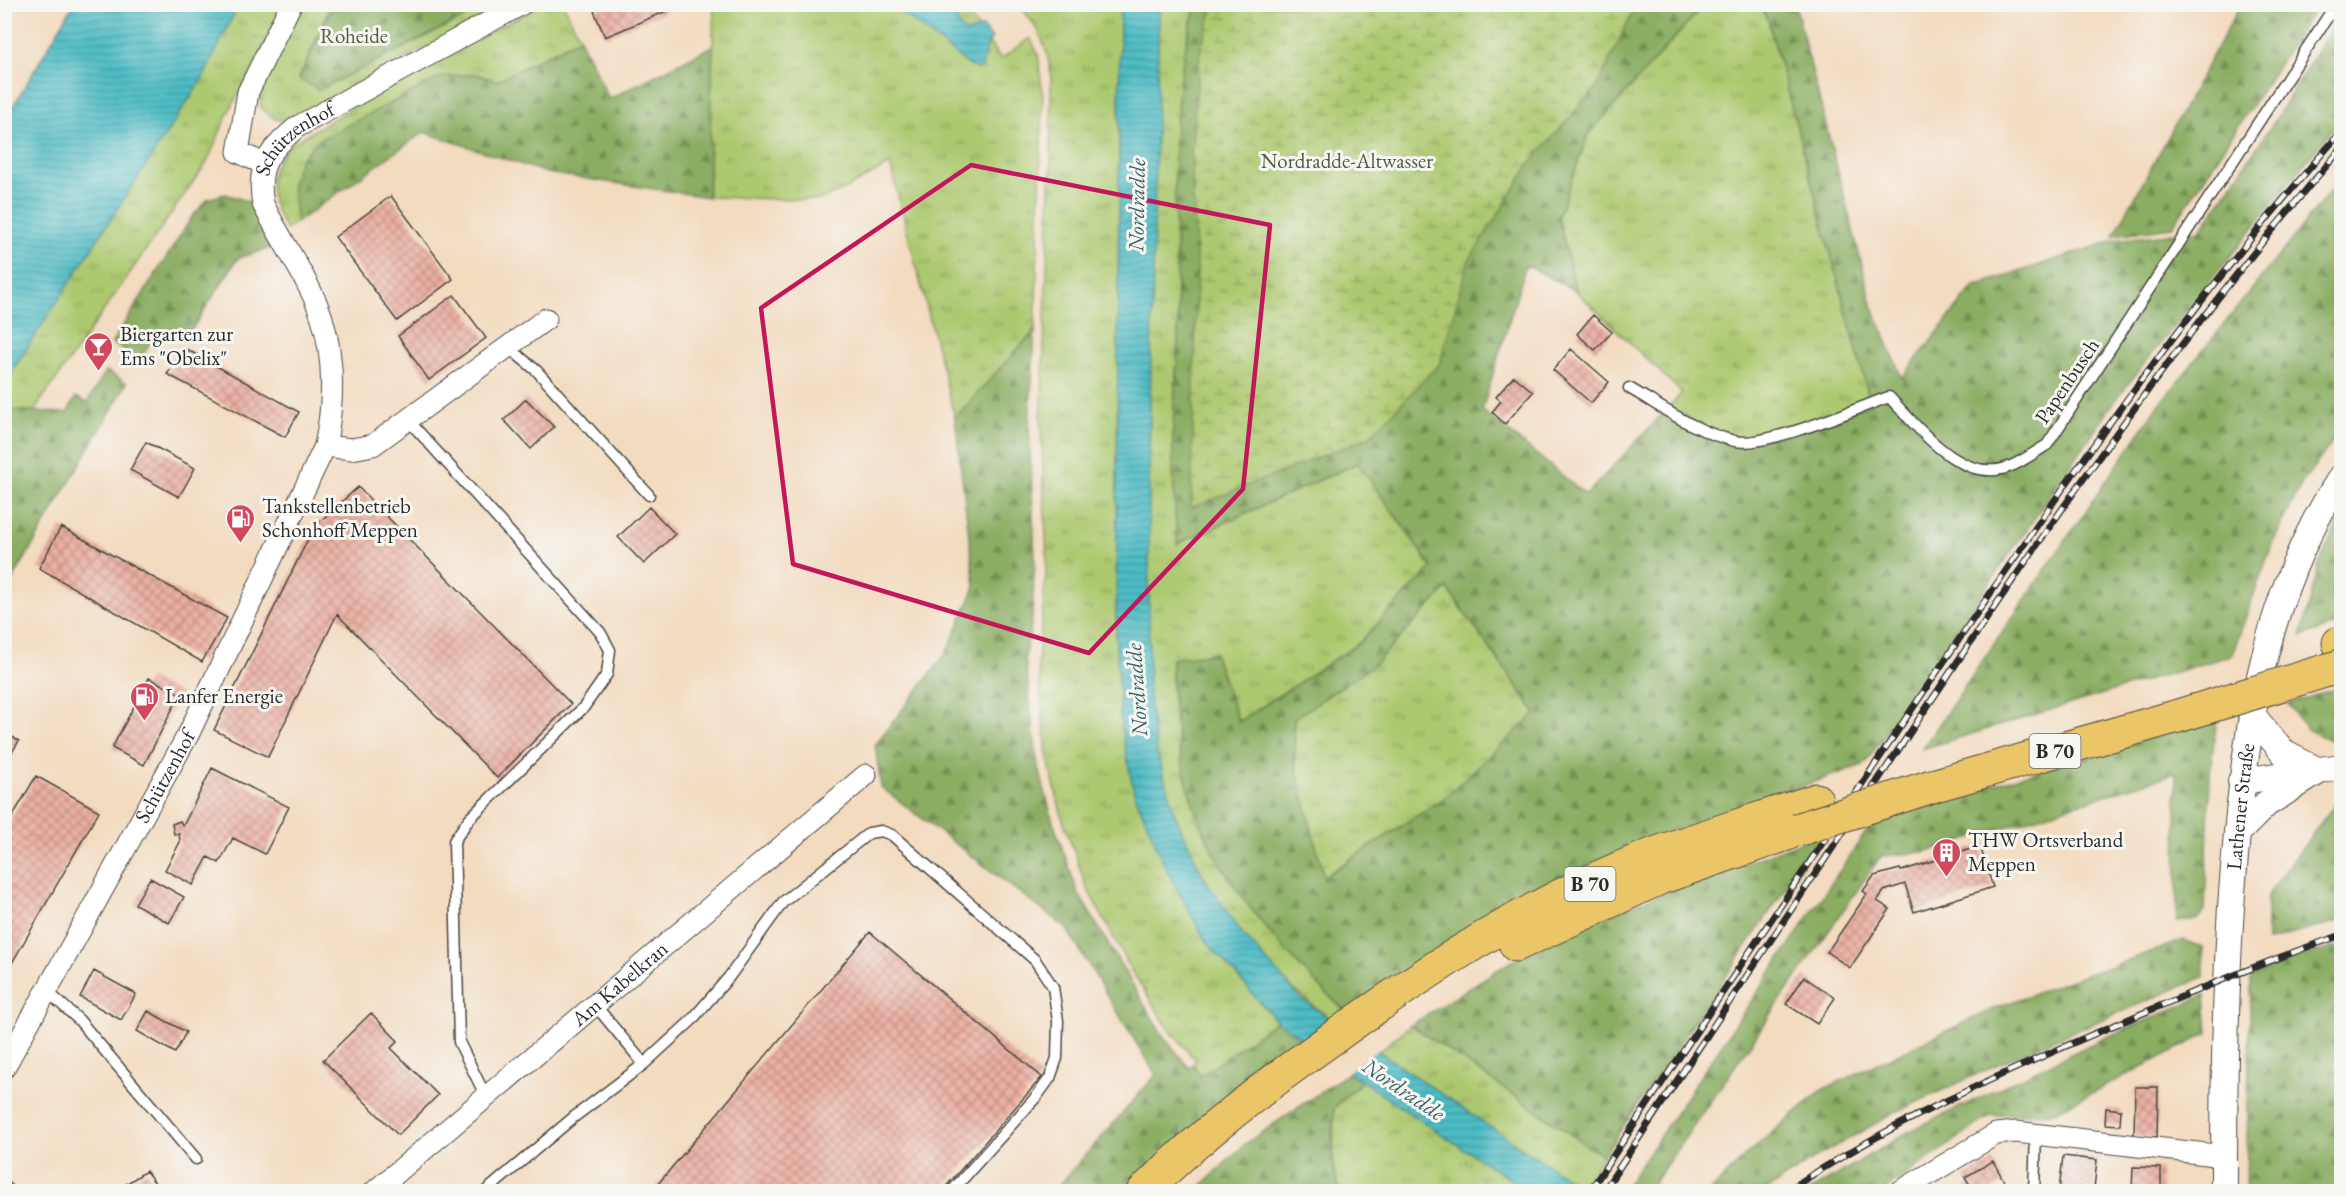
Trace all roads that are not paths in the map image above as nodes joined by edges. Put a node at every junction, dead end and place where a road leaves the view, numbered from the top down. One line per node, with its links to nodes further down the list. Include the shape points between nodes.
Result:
1 (291, 4): 4 (street, via 248,92 238,152)
2 (522, 4): 4 (street, Schützenhof, via 297,127)
3 (2337, 4): 7 (lane, Papenbusch, via 2047,445 2009,467 1988,469 1965,464 1934,444 1889,397 1780,436 1737,442 1694,425)
4 (264, 164): 9 (street, Schützenhof, via 259,185 263,204 322,317 333,396)
5 (546, 320): 6 (street)
6 (508, 347): 8 (street); 11 (lane, via 537,371)
7 (1629, 388)
8 (409, 421): 9 (street, via 373,445 352,449); 25 (lane, via 600,632 610,650 607,674 584,707 469,819 454,841 459,1042)
9 (325, 446): 19 (street, Schützenhof, via 189,734)
10 (2342, 476): 13 (street, Lathener Straße, via 2297,559 2269,632)
11 (649, 495)
12 (2341, 654): 15 (highway, B 70, bridge)
13 (2251, 714): 14 (street, via 2285,754); 17 (street, Lathener Straße)
14 (2330, 769): 17 (street); 18 (street, via 2266,804)
15 (1938, 774): 21 (highway, B 70, bridge, via 1797,830 1660,878 1551,927); 21 (highway, B 70, via 1816,800 1651,855 1471,943)
16 (866, 775): 20 (street, Am Kabelkran)
17 (2241, 781): 18 (street, Lathener Straße)
18 (2237, 833): 27 (street, Lathener Straße, via 2224,1018)
19 (48, 992): 23 (street, Schützenhof); 28 (lane, via 85,1027)
20 (595, 1005): 22 (lane); 25 (street, Am Kabelkran)
21 (1389, 1010): 24 (highway, B 70)
22 (644, 1064): 30 (lane); 31 (lane, via 691,1021 729,977 783,902 868,833 881,831 892,835 1035,960 1053,987 1058,1022 1057,1058 1050,1078)
23 (4, 1068)
24 (1307, 1070): 32 (highway, B 70, via 1185,1150); 33 (highway, B 70)
25 (486, 1097): 29 (street, Am Kabelkran)
26 (2036, 1134): 27 (street); 34 (street, via 1996,1134); 35 (lane)
27 (2224, 1156): 36 (street, Lathener Straße)
28 (196, 1159)
29 (374, 1191)
30 (485, 1191)
31 (951, 1191)
32 (1143, 1191)
33 (1174, 1191)
34 (1899, 1191)
35 (2034, 1191)
36 (2224, 1191)

